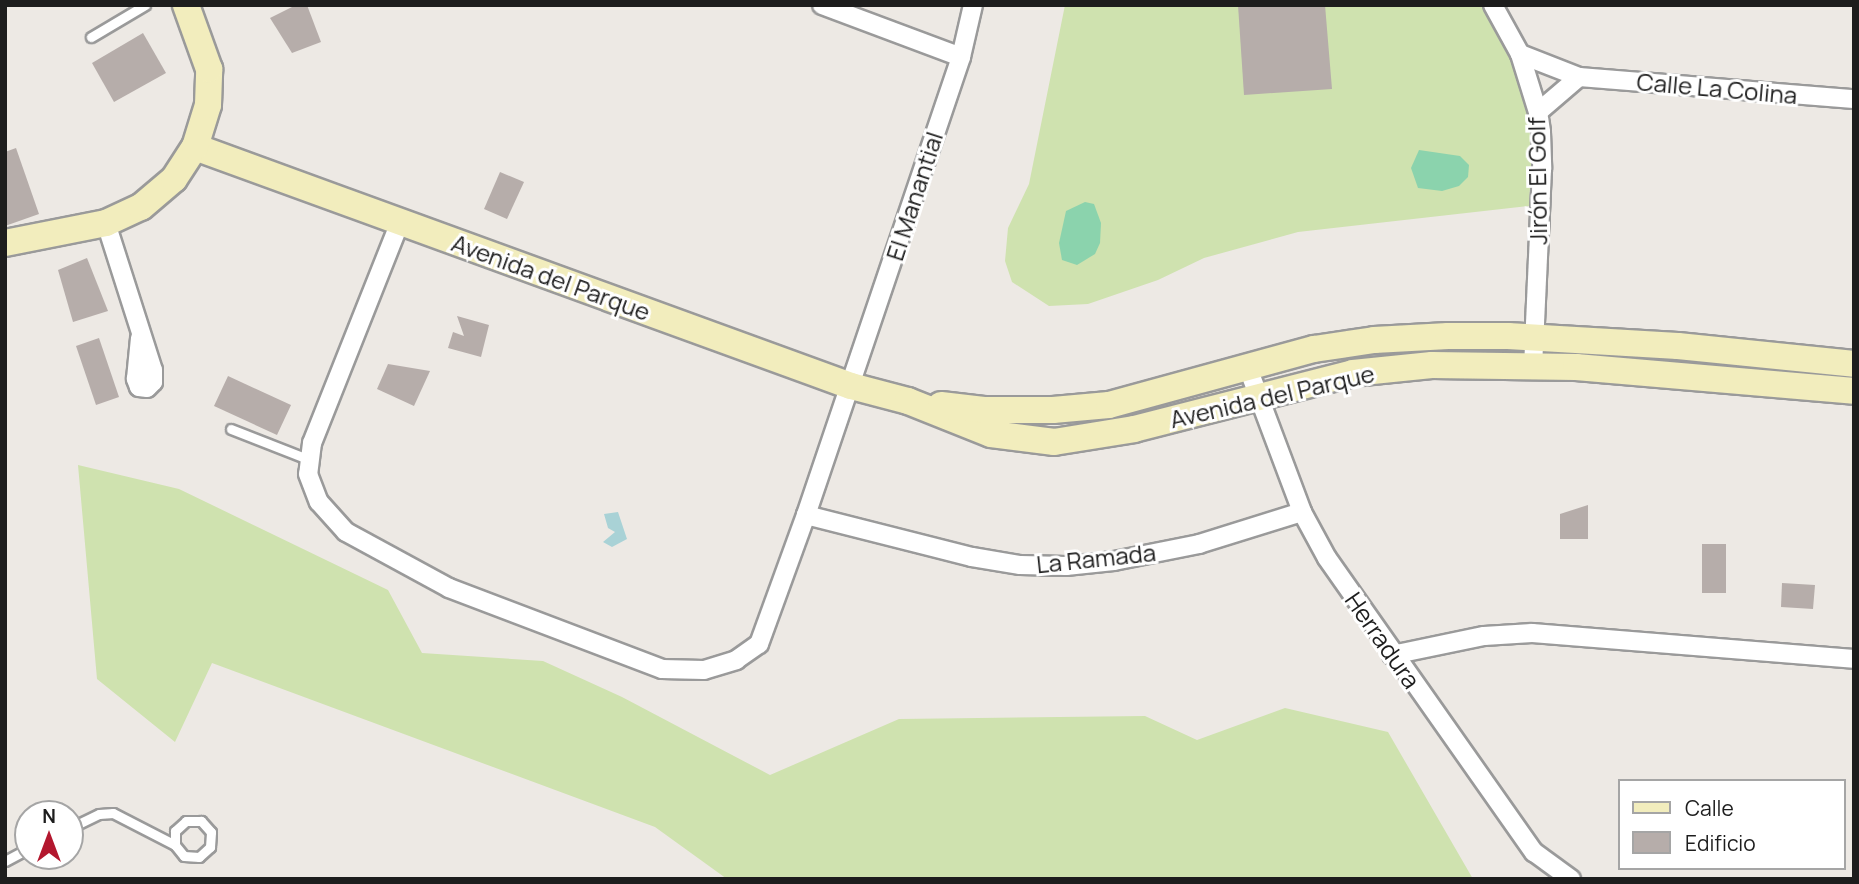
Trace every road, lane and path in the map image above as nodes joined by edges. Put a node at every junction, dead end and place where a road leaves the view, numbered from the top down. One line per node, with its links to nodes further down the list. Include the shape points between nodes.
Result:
1 (145, 5): 7 (lane)
2 (186, 5): 13 (street, via 209,69 208,105)
3 (822, 5): 6 (street)
4 (973, 5): 9 (street, El Manantial)
5 (1493, 5): 8 (street, Jirón El Golf)
6 (843, 9): 9 (street)
7 (91, 37)
8 (1520, 54): 10 (street, Calle La Colina); 12 (street, Jirón El Golf)
9 (961, 57): 22 (street, El Manantial)
10 (1579, 76): 11 (street, Calle La Colina); 12 (street)
11 (1854, 100)
12 (1538, 112): 17 (street, Jirón El Golf, via 1542,169)
13 (195, 147): 14 (street, Avenida del Parque); 15 (street, via 174,179 141,207)
14 (400, 222): 22 (street, Avenida del Parque); 27 (street, via 312,443)
15 (106, 223): 16 (street); 18 (street)
16 (5, 243)
17 (1535, 337): 19 (street, Avenida del Parque, via 1755,352); 20 (street, Jirón El Golf); 21 (street, Avenida del Parque, via 1374,340 1314,349)
18 (140, 338)
19 (1854, 364)
20 (1533, 365): 23 (street, Avenida del Parque); 24 (street, Avenida del Parque, via 1380,369)
21 (1248, 368): 24 (street, Herradura); 25 (street, Avenida del Parque, via 1109,405 1053,411 984,410)
22 (851, 386): 25 (street, Avenida del Parque); 29 (street, El Manantial)
23 (1854, 391)
24 (1259, 397): 25 (street, Avenida del Parque, via 1134,429 1054,442 991,434); 28 (street, Herradura)
25 (908, 401)
26 (231, 429): 27 (lane)
27 (310, 460): 29 (street, El Manantial, via 308,474 319,502 346,532 449,588 662,669 704,670 736,660 759,644)
28 (1302, 512): 29 (street, La Ramada, via 1199,544 1066,566 972,557); 30 (street, Herradura)
29 (806, 515)
30 (1392, 655): 31 (street, via 1484,636 1532,633); 34 (street, Herradura, via 1534,852)
31 (1854, 659)
32 (84, 821): 33 (lane, via 113,813)
33 (174, 845): 33 (lane, via 184,856 199,857 210,847 211,832 201,821 186,821 175,831)
34 (1571, 879)

